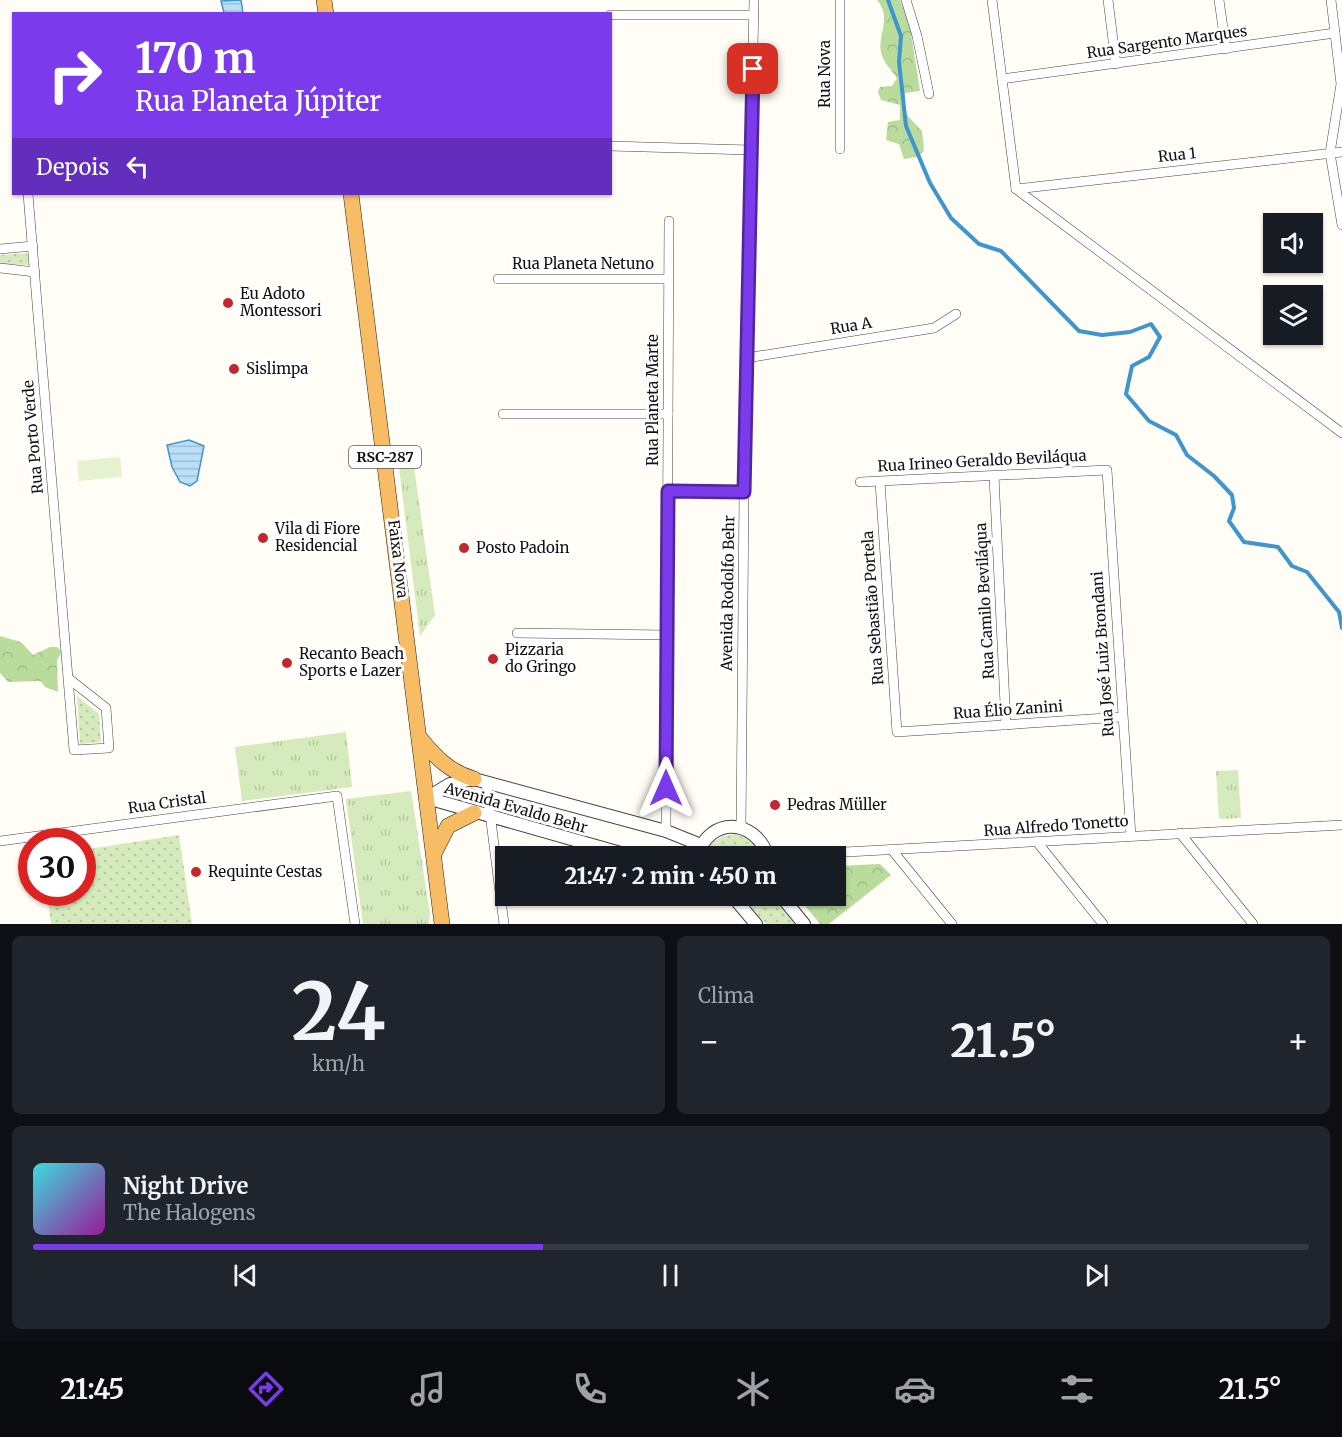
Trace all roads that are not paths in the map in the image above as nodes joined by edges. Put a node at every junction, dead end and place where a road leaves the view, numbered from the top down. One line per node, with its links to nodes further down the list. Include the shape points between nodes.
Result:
1 (754, 0): 9 (street, Avenida Rodolfo Behr)
2 (840, 0): 17 (street, Rua Nova)
3 (906, 0): 15 (street)
4 (992, 0): 13 (street)
5 (1108, 0): 12 (street)
6 (1219, 0): 11 (street)
7 (1331, 0): 10 (street)
8 (612, 15): 9 (street)
9 (754, 15): 18 (street, Avenida Rodolfo Behr)
10 (1335, 33): 11 (street, Rua Sargento Marques); 14 (street)
11 (1226, 49): 12 (street, Rua Sargento Marques)
12 (1116, 64): 13 (street, Rua Sargento Marques)
13 (1002, 79): 21 (street)
14 (1341, 84): 20 (street)
15 (929, 94)
16 (612, 146): 18 (street)
17 (840, 149)
18 (750, 150): 33 (street, Avenida Rodolfo Behr)
19 (1342, 152): 20 (street, Rua 1)
20 (1330, 153): 21 (street, Rua 1); 25 (street)
21 (1016, 189): 36 (street)
22 (28, 195): 26 (street, Rua Porto Verde)
23 (351, 195): 49 (highway, Faixa Nova / RSC-287)
24 (669, 221): 31 (street, Rua Planeta Marte)
25 (1342, 225)
26 (33, 246): 27 (street); 29 (street, Rua Porto Verde)
27 (0, 249)
28 (0, 268): 29 (street)
29 (35, 272): 45 (street, Rua Porto Verde)
30 (498, 279): 31 (street, Rua Planeta Netuno)
31 (668, 279): 35 (street, Rua Planeta Marte)
32 (956, 314): 33 (street, Rua A, via 934,328)
33 (746, 358): 42 (street, Avenida Rodolfo Behr)
34 (503, 414): 35 (street)
35 (668, 414): 41 (street, Rua Planeta Marte)
36 (1342, 433)
37 (1107, 470): 38 (street, Rua Irineo Geraldo Beviláqua); 46 (street, Rua José Luiz Brondani)
38 (994, 476): 39 (street, Rua Irineo Geraldo Beviláqua); 47 (street, Rua Camilo Beviláqua)
39 (880, 482): 40 (street, Rua Irineo Geraldo Beviláqua); 48 (street, Rua Sebastião Portela)
40 (860, 483)
41 (668, 491): 42 (street); 44 (street, Rua Planeta Marte)
42 (744, 492): 55 (street, Avenida Rodolfo Behr)
43 (517, 633): 44 (street)
44 (667, 635): 56 (street, Rua Planeta Marte)
45 (68, 678): 45 (street, Rua Porto Verde, via 74,750 109,748 106,708)
46 (1121, 717): 47 (street, Rua Élio Zanini); 58 (street, Rua José Luiz Brondani)
47 (1006, 725): 48 (street, Rua Élio Zanini)
48 (897, 732)
49 (420, 737): 50 (highway, via 436,758 459,774); 51 (highway, Faixa Nova / RSC-287)
50 (480, 780): 51 (street, Avenida Evaldo Behr, via 450,784); 53 (street); 56 (street, Avenida Evaldo Behr)
51 (427, 798): 52 (street, Avenida Evaldo Behr); 67 (highway, Faixa Nova / RSC-287)
52 (474, 813): 53 (street, Avenida Evaldo Behr); 67 (highway, via 448,826)
53 (490, 818): 61 (street, Avenida Evaldo Behr); 74 (street)
54 (1342, 825): 57 (street, Rua Alfredo Tonetto)
55 (741, 827): 63 (street, via 725,827 711,833); 64 (street)
56 (666, 831): 62 (street, Avenida Evaldo Behr)
57 (1180, 833): 58 (street, Rua Alfredo Tonetto); 79 (street)
58 (1131, 836): 60 (street, Rua Alfredo Tonetto)
59 (0, 841): 71 (street, Rua Cristal, via 338,796)
60 (1037, 842): 65 (street, Rua Alfredo Tonetto); 78 (street)
61 (594, 846)
62 (691, 846)
63 (702, 846)
64 (765, 846)
65 (892, 850): 66 (street, Rua Alfredo Tonetto); 77 (street)
66 (846, 852)
67 (434, 854): 68 (highway, Faixa Nova / RSC-287)
68 (440, 902): 72 (highway); 73 (highway, Faixa Nova / RSC-287)
69 (741, 906): 75 (street)
70 (789, 906): 76 (street)
71 (355, 924)
72 (435, 924)
73 (442, 924)
74 (504, 924)
75 (756, 924)
76 (804, 924)
77 (952, 924)
78 (1103, 924)
79 (1252, 924)

